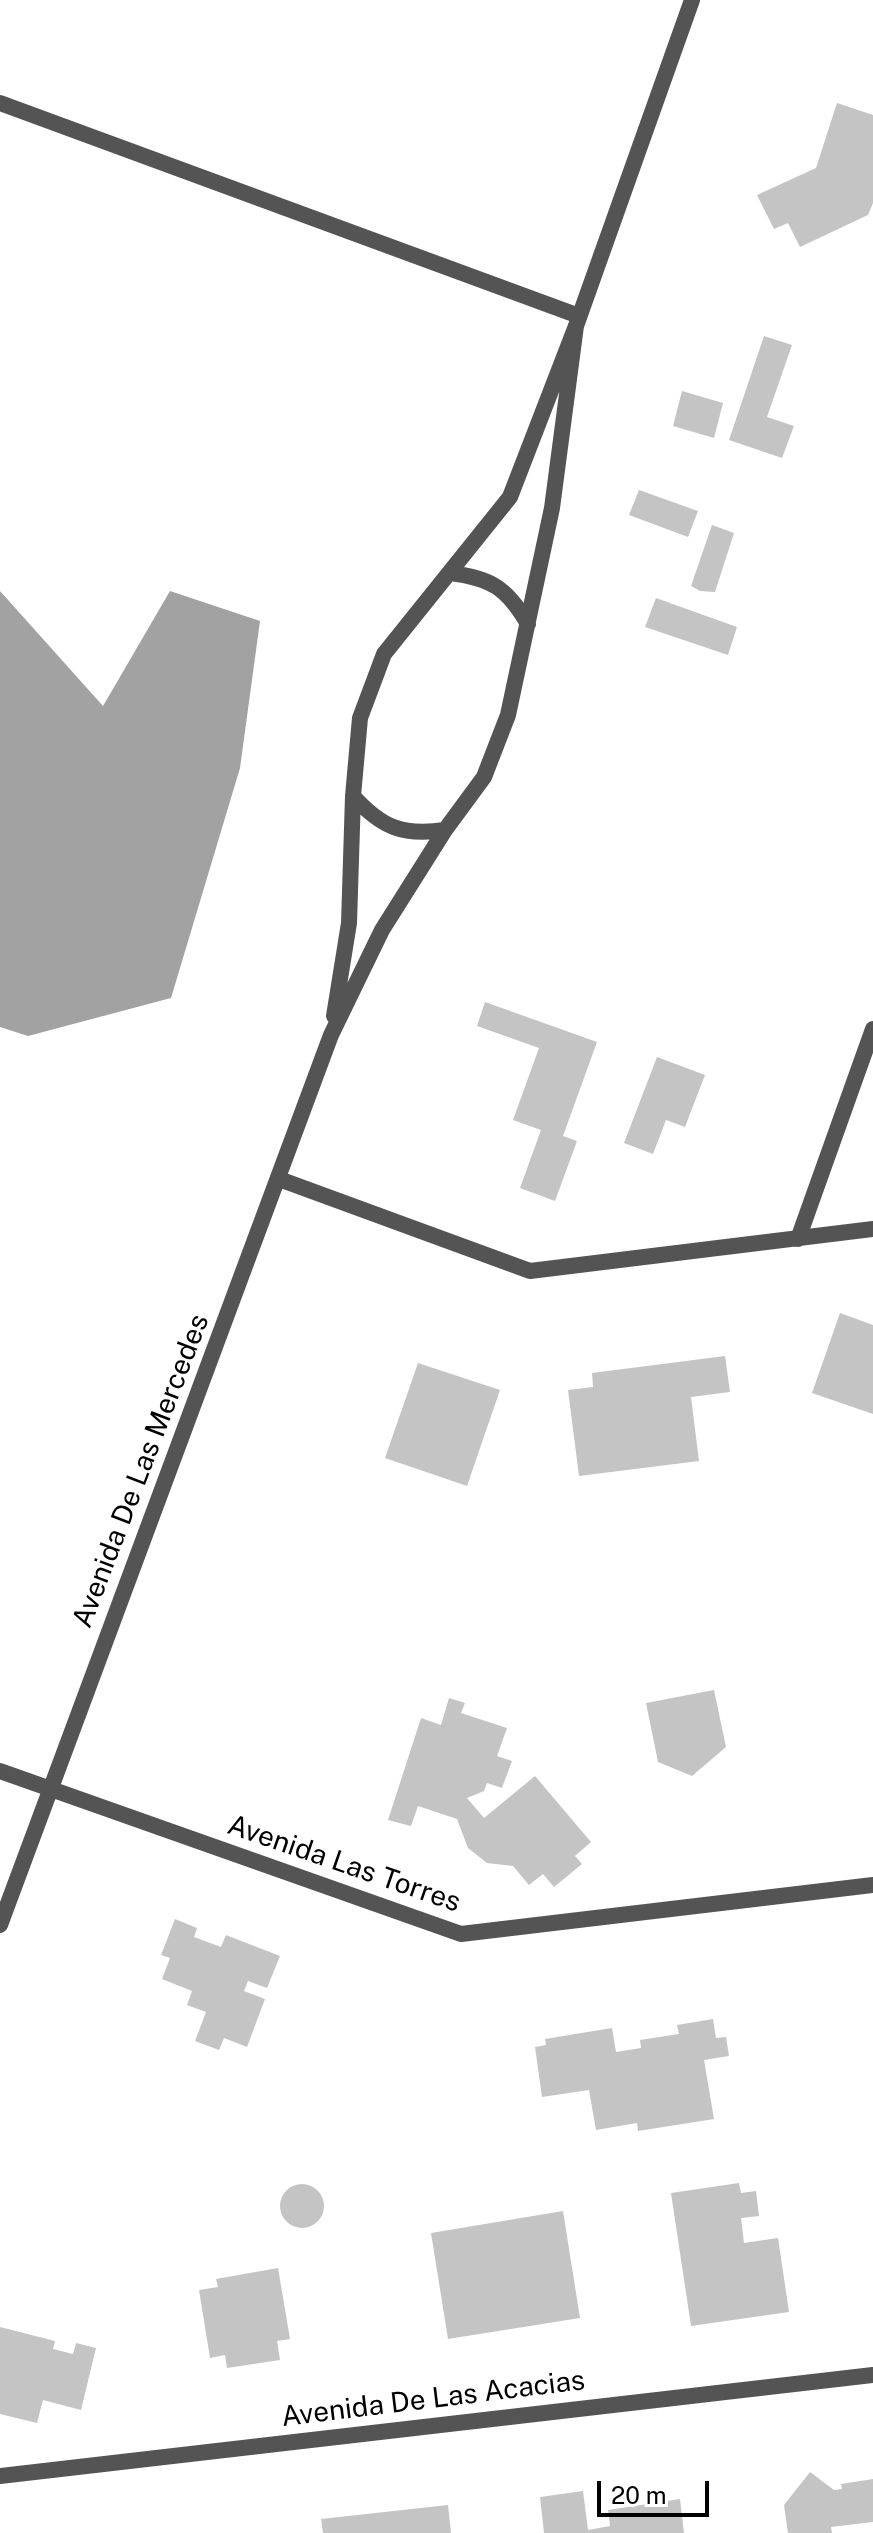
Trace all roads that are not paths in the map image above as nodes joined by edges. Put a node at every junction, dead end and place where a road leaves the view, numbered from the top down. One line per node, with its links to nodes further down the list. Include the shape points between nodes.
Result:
1 (692, 0): 3 (lane, Avenida De Las Mercedes)
2 (0, 103): 3 (lane)
3 (578, 321): 4 (lane, Avenida De Las Mercedes, via 510,497); 5 (lane, Avenida De Las Mercedes, via 552,508)
4 (450, 573): 5 (lane, via 498,586); 6 (lane, Avenida De Las Mercedes, via 384,654 360,718)
5 (528, 624): 7 (lane, Avenida De Las Mercedes, via 508,715 484,777)
6 (353, 796): 7 (lane, via 393,828); 9 (lane, Avenida De Las Mercedes, via 349,923)
7 (445, 830): 9 (lane, Avenida De Las Mercedes, via 382,930)
8 (873, 1029): 12 (lane)
9 (331, 1035): 10 (lane, Avenida De Las Mercedes)
10 (279, 1179): 12 (lane, via 530,1271); 14 (lane, Avenida De Las Mercedes)
11 (873, 1229): 12 (lane)
12 (798, 1239)
13 (0, 1771): 14 (lane, Avenida Las Torres)
14 (50, 1790): 15 (lane, Avenida Las Torres, via 461,1934); 16 (lane, Avenida De Las Mercedes)
15 (873, 1885)
16 (0, 1925)
17 (873, 2375): 18 (lane, Avenida De Las Acacias)
18 (0, 2476)

